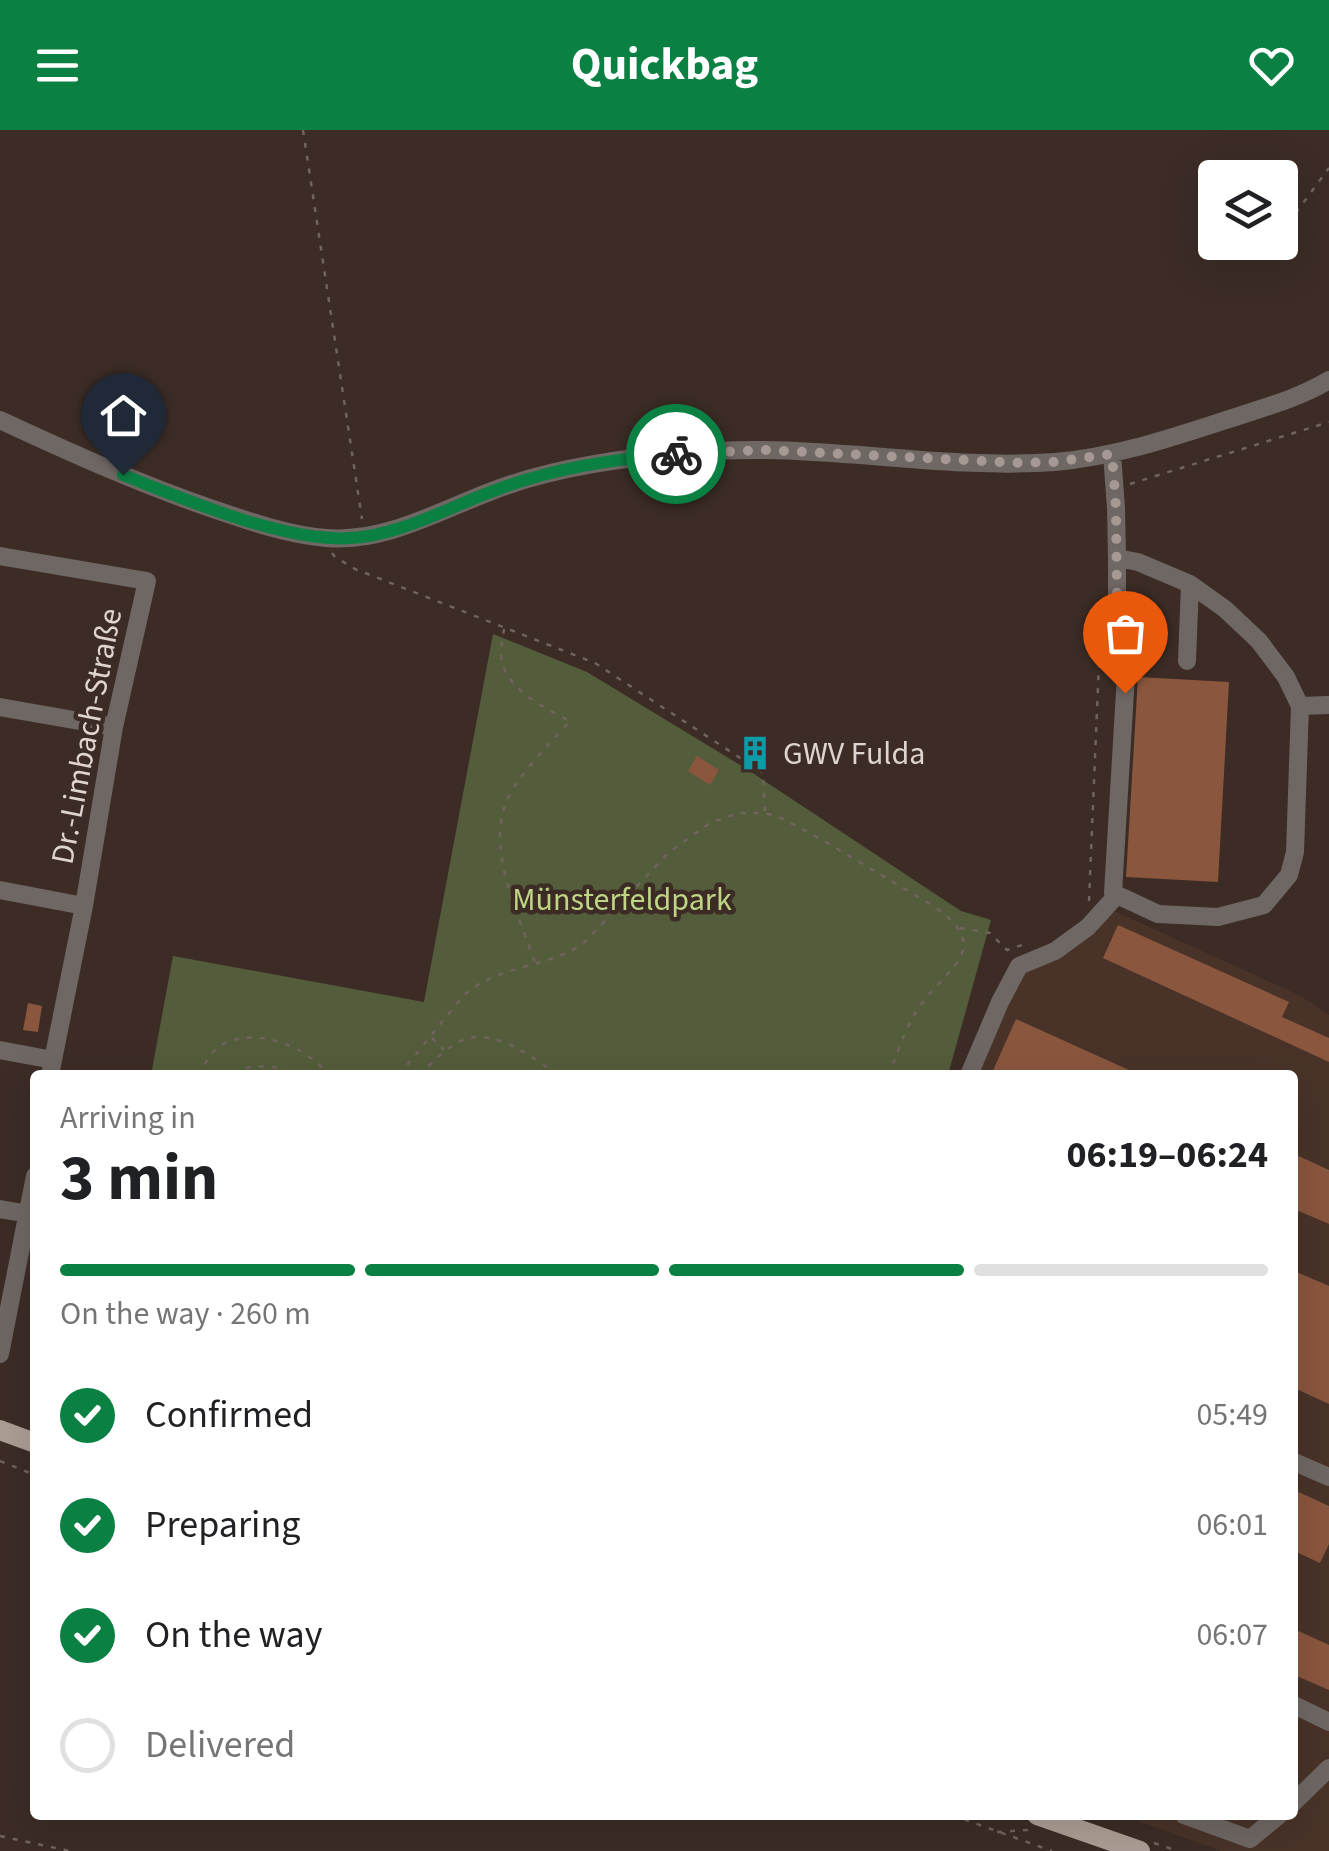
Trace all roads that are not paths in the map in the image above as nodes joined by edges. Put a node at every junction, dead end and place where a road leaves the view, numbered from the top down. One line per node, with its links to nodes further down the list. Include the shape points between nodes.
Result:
1 (1329, 380): 3 (street)
2 (0, 420): 3 (street, via 166,492 325,538 365,537 557,471 652,456 766,450 1021,463)
3 (1112, 454): 5 (street)
4 (0, 556): 11 (street, Dr.-Limbach-Straße, via 146,581)
5 (1116, 558): 6 (street); 13 (street, via 1127,658)
6 (1190, 584): 7 (street); 9 (street, via 1260,641)
7 (1187, 661)
8 (1329, 705): 9 (street)
9 (1300, 706): 13 (street, via 1295,852 1289,875 1264,905 1218,917 1158,914)
10 (0, 707): 11 (street)
11 (114, 726): 14 (street, Dr.-Limbach-Straße)
12 (0, 890): 14 (street)
13 (1117, 895): 17 (street, via 1055,951 1019,966)
14 (84, 906): 16 (street, Dr.-Limbach-Straße)
15 (0, 1050): 16 (street)
16 (52, 1067)
17 (971, 1070)
18 (30, 1208): 20 (street)
19 (0, 1209): 20 (street)
20 (29, 1214): 21 (street)
21 (0, 1354)
22 (4, 1432): 23 (main road)
23 (30, 1441)
24 (1298, 1464): 25 (street)
25 (1329, 1477)
26 (1298, 1707): 27 (street)
27 (1329, 1722)
28 (1329, 1768): 29 (street)
29 (1298, 1798)
30 (1050, 1820): 33 (main road)
31 (1198, 1820): 32 (street, via 1250,1839)
32 (1273, 1820)
33 (1140, 1851)

